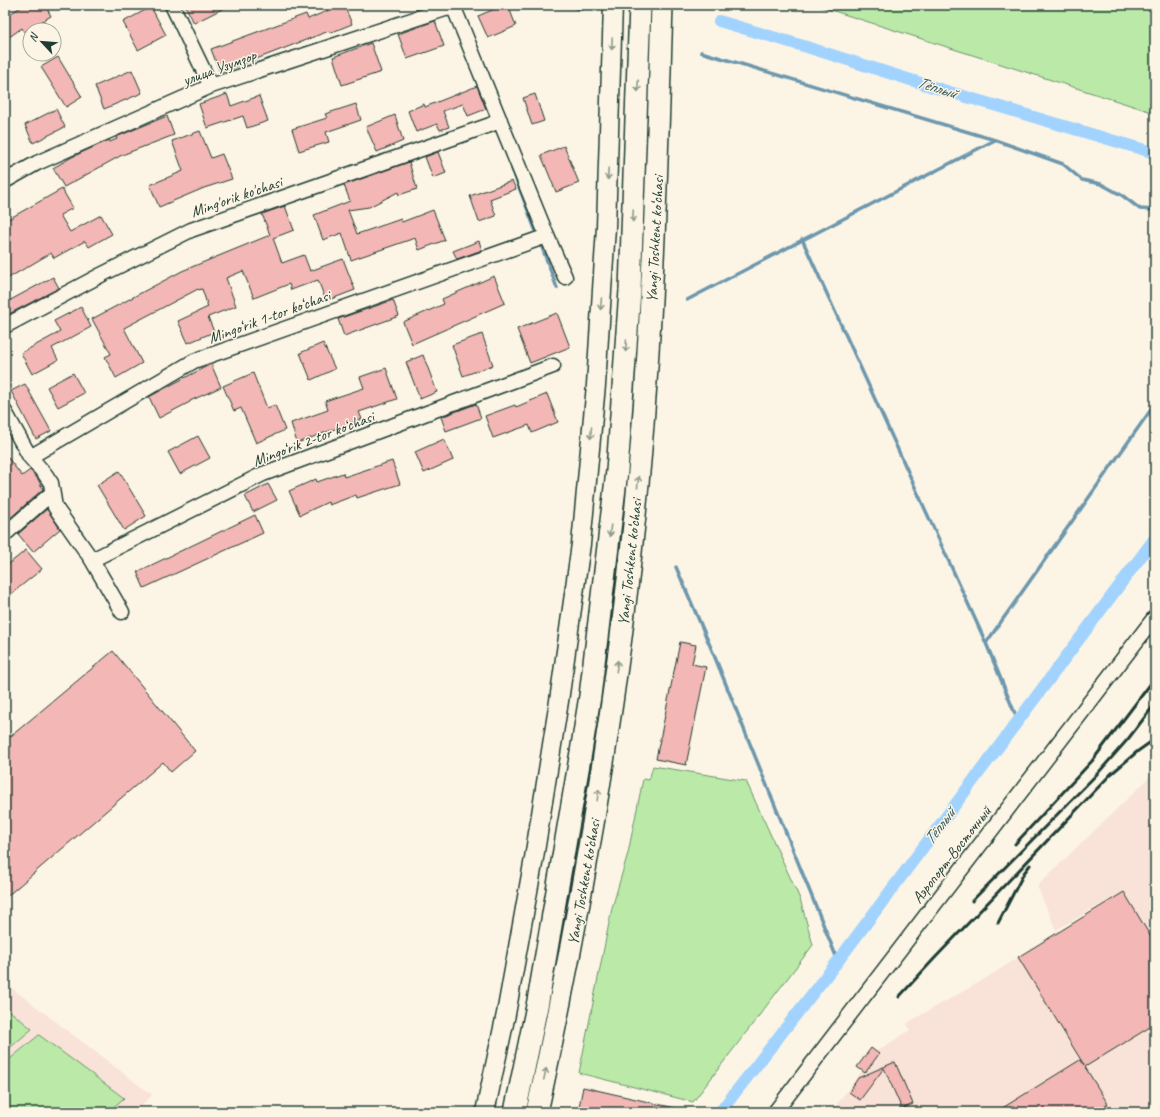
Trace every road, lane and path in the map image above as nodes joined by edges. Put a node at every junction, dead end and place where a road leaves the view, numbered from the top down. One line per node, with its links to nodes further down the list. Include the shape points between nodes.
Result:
1 (172, 5): 5 (street)
2 (613, 5): 19 (main road, one-way to 19, via 606,227 596,385 581,544 533,866)
3 (640, 5): 20 (highway, Yangi Toshkent ko‘chasi, one-way to 20, via 630,290 617,471 585,731 538,1001)
4 (662, 5): 21 (highway, Yangi Toshkent ko‘chasi, one-way to 4, via 596,812 613,702 635,514 652,291)
5 (211, 86): 6 (street, улица Узумзор, via 449,8); 7 (street, улица Узумзор, via 37,163)
6 (495, 122): 8 (street); 10 (street, Ming'orik ko'chasi, via 191,230)
7 (5, 181)
8 (541, 238): 9 (street); 13 (street, Mingo‘rik 1-tor ko‘chasi, via 194,361)
9 (565, 277)
10 (5, 326)
11 (553, 366): 16 (street, Mingo‘rik 2-tor ko‘chasi, via 263,474)
12 (5, 412): 13 (street)
13 (30, 457): 14 (street, via 51,483)
14 (52, 493): 15 (street); 16 (street, via 55,507)
15 (5, 534)
16 (92, 560): 17 (street)
17 (122, 612)
18 (1155, 617): 22 (street, Аэропорт-Восточный)
19 (485, 1112)
20 (515, 1112)
21 (537, 1112)
22 (775, 1112)

